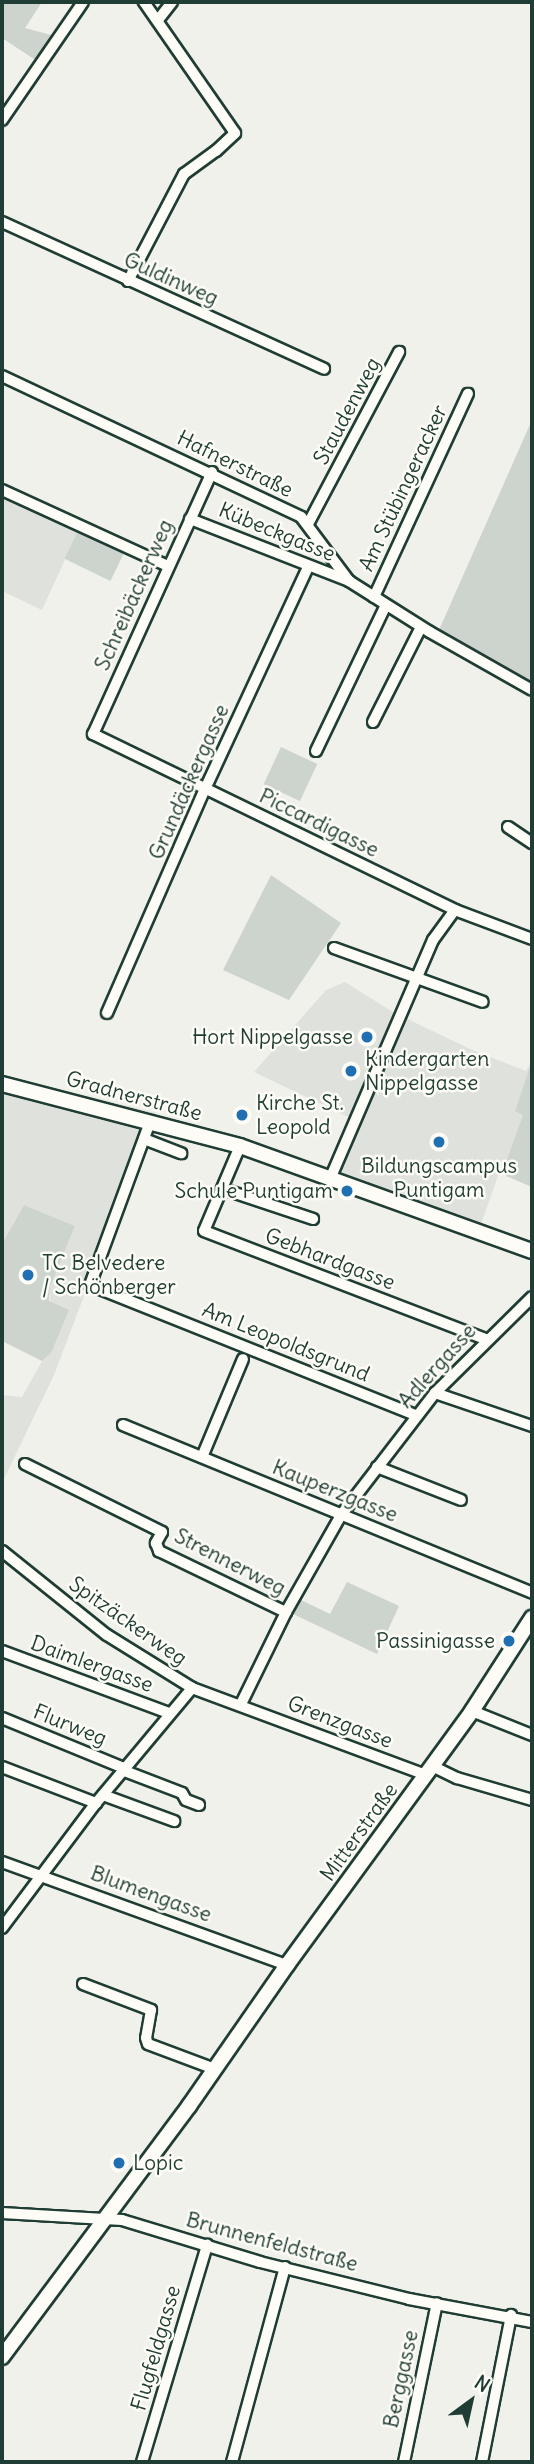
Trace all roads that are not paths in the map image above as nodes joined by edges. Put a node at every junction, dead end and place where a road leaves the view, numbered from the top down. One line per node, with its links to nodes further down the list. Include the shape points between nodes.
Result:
1 (83, 2): 5 (street)
2 (144, 2): 4 (street)
3 (172, 2): 4 (street)
4 (158, 20): 7 (street, via 235,133 184,174)
5 (2, 120)
6 (2, 222): 7 (street, Guldinweg)
7 (128, 281): 9 (street, Guldinweg)
8 (399, 352): 15 (street, Staudenweg)
9 (324, 369)
10 (2, 376): 12 (street, Hafnerstraße)
11 (468, 394): 19 (street, Am Stübingeracker)
12 (212, 472): 14 (street, Schreibäckerweg); 15 (street, Hafnerstraße)
13 (2, 490): 16 (street)
14 (190, 519): 16 (street, Schreibäckerweg); 17 (street, Kübeckgasse)
15 (309, 524): 18 (street, Hafnerstraße)
16 (168, 566): 24 (street, Schreibäckerweg)
17 (308, 568): 18 (street, Kübeckgasse); 26 (street, Grundäckergasse)
18 (349, 581): 19 (street, Hafnerstraße)
19 (374, 597): 20 (street, Hafnerstraße)
20 (386, 605): 21 (street, Hafnerstraße); 25 (street)
21 (421, 627): 22 (street, Hafnerstraße); 23 (street)
22 (532, 690)
23 (373, 722)
24 (93, 734): 26 (street, Piccardigasse)
25 (316, 751)
26 (205, 789): 29 (street, Piccardigasse); 34 (street, Grundäckergasse)
27 (508, 827): 28 (street)
28 (532, 843)
29 (455, 910): 30 (street, Piccardigasse); 32 (street, via 433,940)
30 (532, 939)
31 (334, 948): 32 (street)
32 (417, 977): 33 (street); 40 (street)
33 (483, 1002)
34 (107, 1013)
35 (2, 1084): 36 (main road, Gradnerstraße)
36 (150, 1122): 37 (street, Am Leopoldsgrund); 38 (main road, Gradnerstraße)
37 (145, 1139): 39 (street); 48 (street, Am Leopoldsgrund, via 90,1284)
38 (240, 1146): 40 (main road, Gradnerstraße); 41 (street, Gebhardgasse)
39 (181, 1153)
40 (330, 1179): 43 (main road, Gradnerstraße)
41 (223, 1189): 42 (street, Gebhardgasse); 45 (street, Gebhardgasse, via 204,1231)
42 (313, 1219)
43 (532, 1251)
44 (532, 1297): 45 (street, Adlergasse)
45 (486, 1339): 47 (street, Adlergasse)
46 (243, 1359): 51 (street)
47 (435, 1393): 48 (street, Adlergasse); 50 (street)
48 (417, 1416): 53 (street, Adlergasse)
49 (123, 1425): 51 (street, Kauperzgasse)
50 (532, 1426)
51 (201, 1457): 55 (street, Kauperzgasse)
52 (25, 1464): 58 (street, Strennerweg, via 162,1532 156,1543 159,1551)
53 (377, 1468): 54 (street); 55 (street, Adlergasse)
54 (461, 1500)
55 (341, 1515): 57 (street, Kauperzgasse); 58 (street, Adlergasse)
56 (2, 1551): 62 (street, Spitzäckerweg, via 107,1634)
57 (532, 1593)
58 (286, 1612): 63 (street, Adlergasse)
59 (532, 1618): 60 (main road, Mitterstraße)
60 (526, 1638): 64 (main road, Mitterstraße)
61 (2, 1651): 65 (street, Daimlergasse)
62 (192, 1688): 63 (street, Spitzäckerweg); 65 (street)
63 (241, 1704): 70 (street, Grenzgasse)
64 (472, 1711): 67 (street); 70 (main road, Mitterstraße)
65 (169, 1713): 69 (street)
66 (2, 1718): 69 (street, Flurweg)
67 (532, 1735)
68 (2, 1767): 71 (street)
69 (123, 1769): 71 (street); 73 (street, Flurweg, via 182,1793)
70 (429, 1771): 72 (street, Grenzgasse); 78 (main road, Mitterstraße)
71 (99, 1799): 74 (street); 76 (street)
72 (532, 1800)
73 (199, 1805)
74 (174, 1821)
75 (2, 1862): 76 (street, Blumengasse)
76 (41, 1875): 77 (street); 78 (street, Blumengasse)
77 (2, 1928)
78 (287, 1965): 80 (main road, Mitterstraße)
79 (83, 1984): 80 (street, via 152,2010 148,2044)
80 (215, 2069): 82 (main road, Mitterstraße)
81 (2, 2213): 82 (street, Brunnenfeldstraße)
82 (109, 2217): 83 (street, Brunnenfeldstraße); 88 (main road, Mitterstraße)
83 (206, 2245): 84 (street, Brunnenfeldstraße); 89 (street, Flugfeldgasse)
84 (285, 2267): 85 (street, Brunnenfeldstraße); 90 (street)
85 (437, 2303): 86 (street, Brunnenfeldstraße); 91 (street, Berggasse)
86 (511, 2315): 87 (street, Brunnenfeldstraße); 92 (street)
87 (532, 2322)
88 (2, 2357)
89 (142, 2462)
90 (232, 2462)
91 (404, 2462)
92 (482, 2462)

